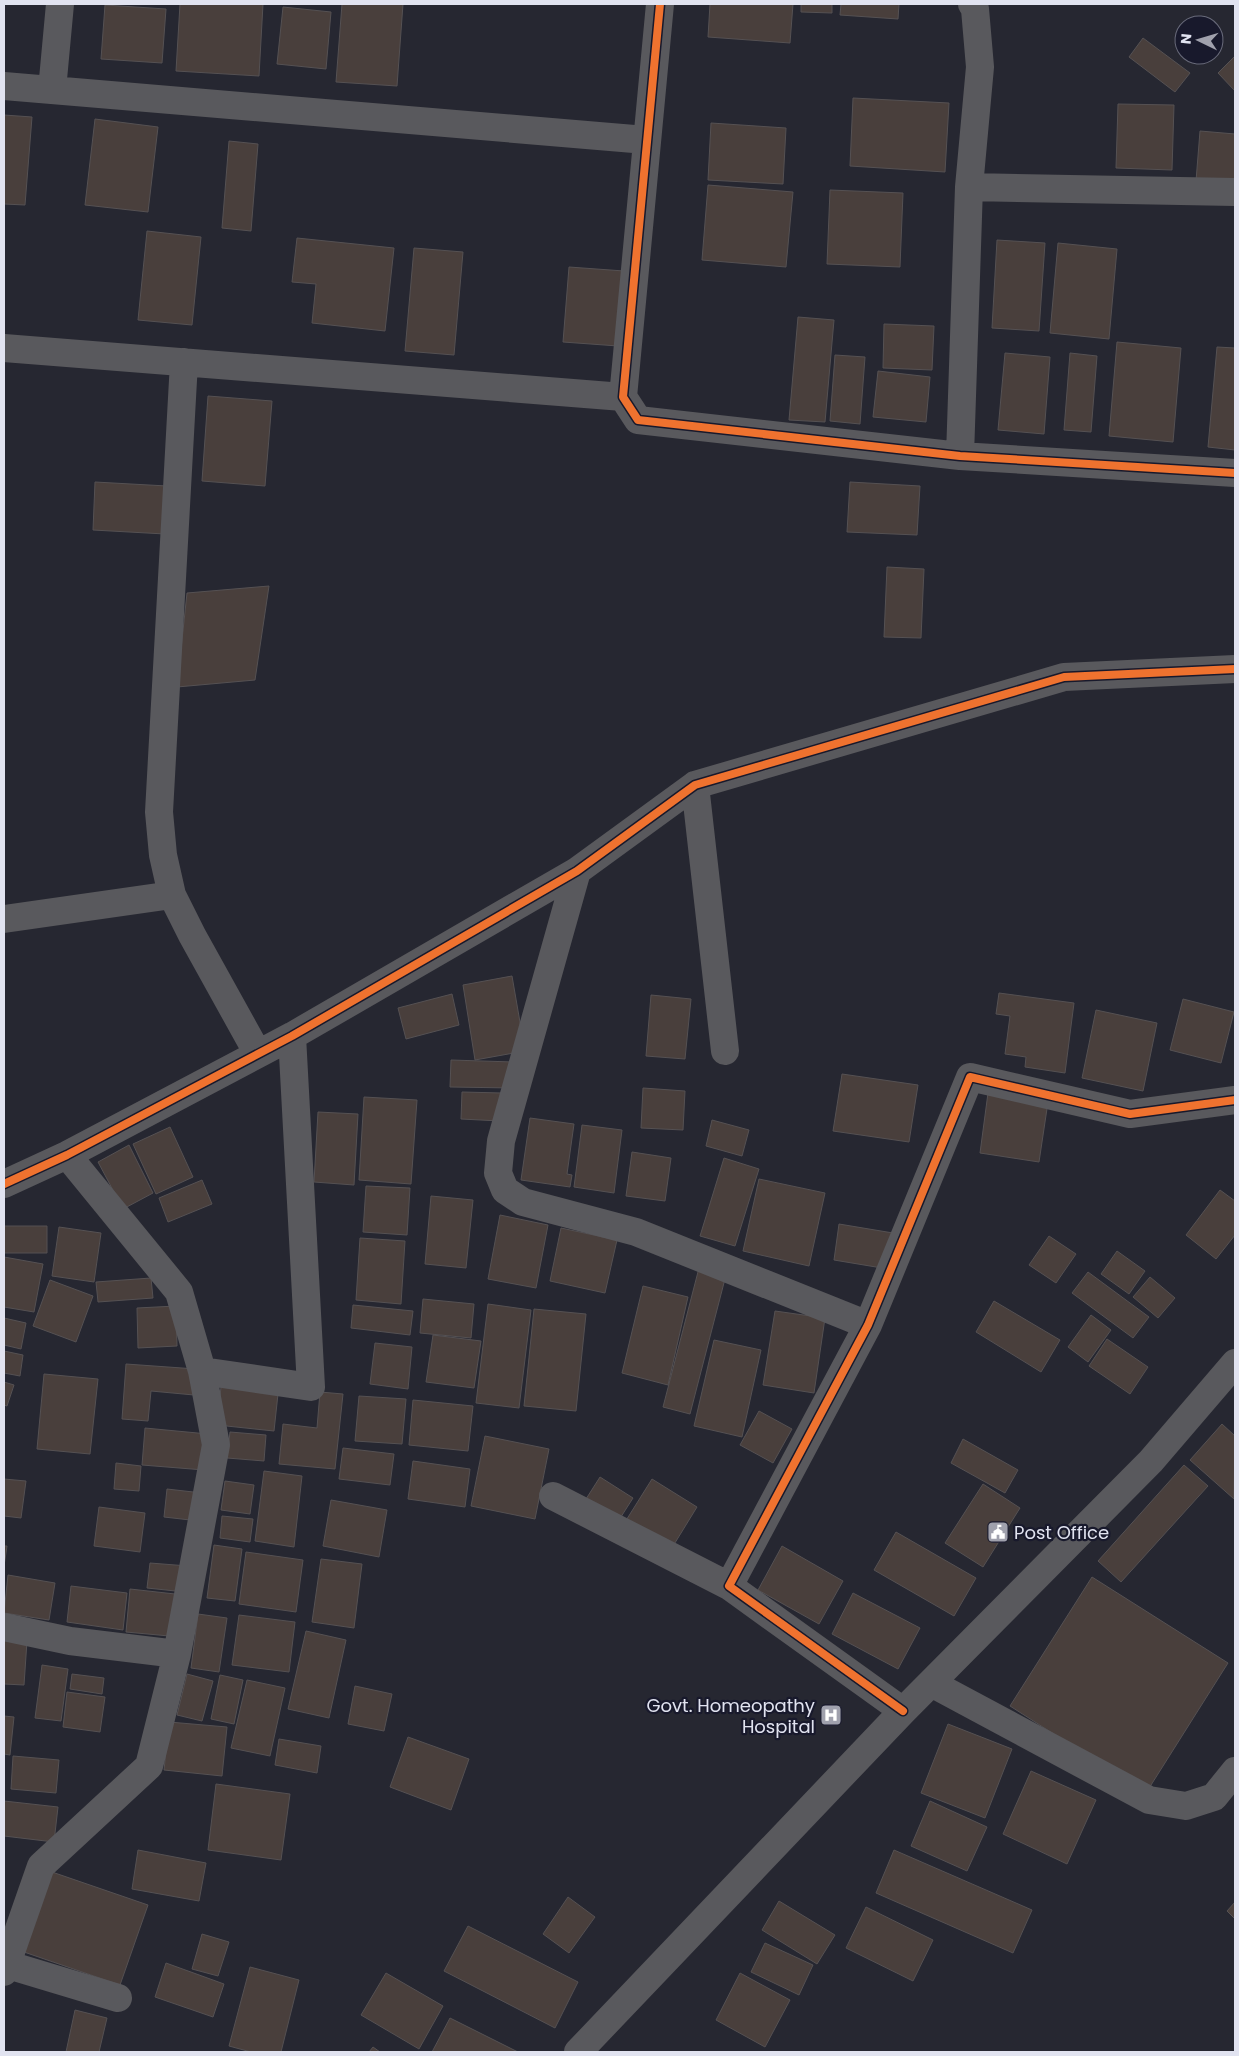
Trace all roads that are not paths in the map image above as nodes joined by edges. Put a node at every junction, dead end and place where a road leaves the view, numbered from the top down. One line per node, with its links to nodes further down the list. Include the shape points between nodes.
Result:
1 (60, 4): 5 (street)
2 (660, 4): 6 (street)
3 (972, 4): 7 (street, via 980,66)
4 (4, 86): 5 (street)
5 (52, 90): 6 (street)
6 (646, 140): 11 (street)
7 (969, 187): 8 (street); 12 (street)
8 (1235, 192)
9 (4, 348): 10 (street)
10 (184, 362): 11 (street); 17 (street, via 159,812 163,855)
11 (623, 396): 12 (street, via 638,420)
12 (960, 456): 13 (street)
13 (1235, 473)
14 (1235, 669): 15 (street, via 1064,677)
15 (695, 785): 16 (street); 20 (street)
16 (577, 871): 19 (street); 25 (street, via 500,1141 498,1173 504,1190 523,1202 636,1232)
17 (172, 894): 18 (street); 21 (street)
18 (4, 919)
19 (292, 1036): 21 (street); 27 (street, via 311,1387)
20 (725, 1051)
21 (258, 1054): 23 (street)
22 (1235, 1100): 25 (street, via 1130,1114 970,1077)
23 (67, 1155): 24 (street); 27 (street, via 179,1292)
24 (4, 1184)
25 (868, 1325): 29 (street)
26 (1235, 1363): 32 (street, via 1150,1461)
27 (202, 1371): 31 (street, via 216,1445)
28 (553, 1496): 29 (street)
29 (728, 1586): 33 (street)
30 (4, 1627): 31 (street, via 70,1641)
31 (177, 1654): 35 (street, via 149,1766 40,1866)
32 (931, 1683): 33 (street); 34 (street, via 1149,1800 1186,1806 1214,1797)
33 (903, 1711): 37 (street)
34 (1235, 1771)
35 (5, 1968): 36 (street)
36 (118, 1998)
37 (578, 2052)

